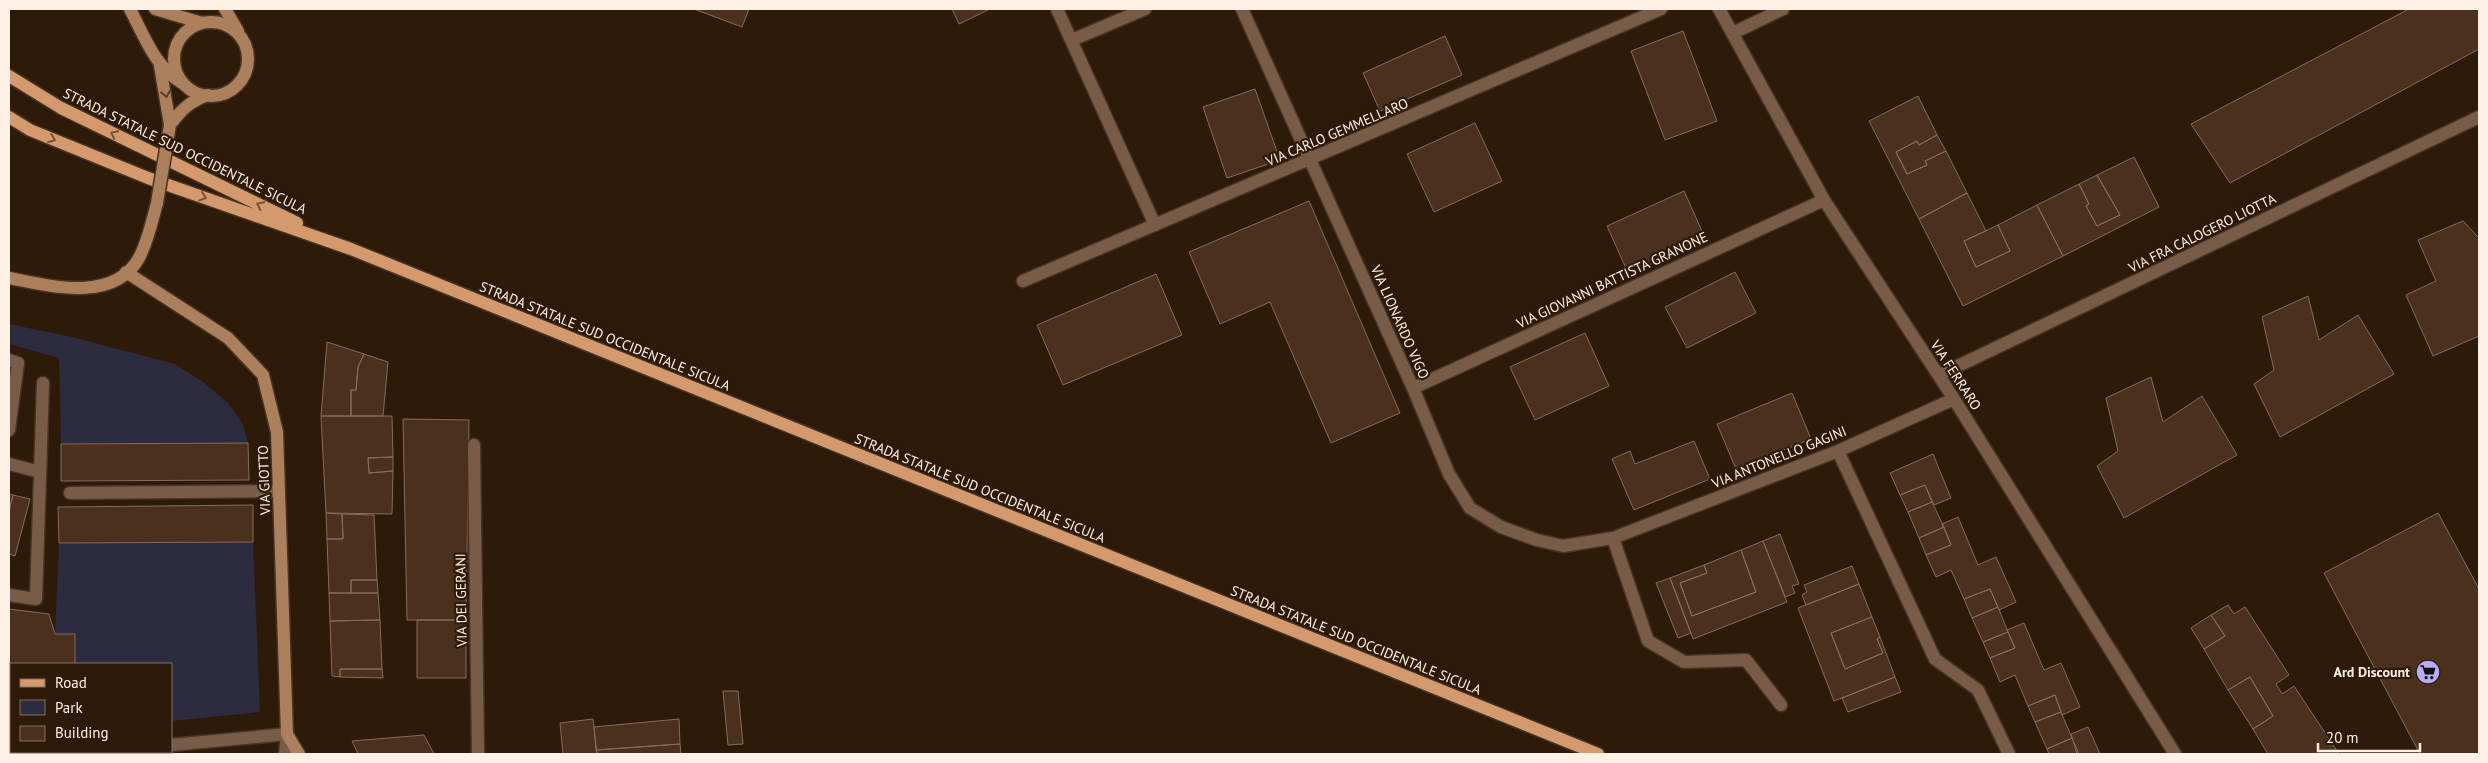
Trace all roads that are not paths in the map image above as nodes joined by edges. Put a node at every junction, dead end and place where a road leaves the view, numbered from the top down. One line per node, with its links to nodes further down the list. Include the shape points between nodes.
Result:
1 (130, 9): 16 (street)
2 (155, 9): 10 (street)
3 (226, 9): 13 (street)
4 (1057, 9): 14 (street)
5 (1145, 9): 14 (street)
6 (1242, 9): 25 (street, VIA LIONARDO VIGO)
7 (1662, 9): 25 (street, VIA CARLO GEMMELLARO)
8 (1719, 9): 12 (street, VIA FERRARO)
9 (1783, 9): 12 (street)
10 (178, 13): 11 (street); 15 (street)
11 (202, 23): 13 (street, via 224,24); 15 (street, via 190,28)
12 (1733, 33): 26 (street, VIA FERRARO)
13 (242, 38): 19 (street, via 248,59 242,80 232,89)
14 (1072, 40): 27 (street)
15 (176, 49): 18 (street, via 176,68)
16 (160, 64): 18 (street, via 170,76); 23 (street, one-way to 23)
17 (9, 76): 28 (main road, STRADA STATALE SUD OCCIDENTALE SICULA, one-way to 17, via 61,108)
18 (185, 85): 19 (street)
19 (208, 95): 23 (street, via 181,110)
20 (9, 116): 24 (main road, STRADA STATALE SUD OCCIDENTALE SICULA)
21 (2479, 117): 33 (street, VIA FRA CALOGERO LIOTTA)
22 (9, 122): 24 (street)
23 (170, 125): 29 (street, bridge, via 157,203 138,259)
24 (30, 130): 28 (main road, STRADA STATALE SUD OCCIDENTALE SICULA, one-way to 28, via 148,178)
25 (1310, 160): 27 (street, VIA CARLO GEMMELLARO); 35 (street, VIA LIONARDO VIGO)
26 (1824, 200): 33 (street, VIA FERRARO); 35 (street, VIA GIOVANNI BATTISTA GRANONE)
27 (1156, 225): 31 (street, VIA CARLO GEMMELLARO)
28 (351, 249): 52 (main road, STRADA STATALE SUD OCCIDENTALE SICULA)
29 (126, 272): 30 (street, via 116,282 88,287 60,288); 42 (street, VIA GIOTTO, via 228,338 262,375 277,432)
30 (9, 278)
31 (1023, 281)
32 (9, 360): 37 (street, via 18,363)
33 (1938, 375): 36 (street, VIA FERRARO)
34 (43, 383): 41 (street)
35 (1413, 388): 44 (street, VIA LIONARDO VIGO, via 1449,474 1470,508 1501,527 1563,546)
36 (1954, 399): 39 (street, VIA ANTONELLO GAGINI); 54 (street, VIA FERRARO)
37 (9, 430)
38 (474, 445): 51 (street, VIA DEI GERANI)
39 (1838, 451): 44 (street, VIA ANTONELLO GAGINI); 53 (street, via 1935,659 1978,690)
40 (9, 464): 41 (street)
41 (40, 472): 45 (street, via 36,599)
42 (279, 491): 43 (street); 47 (street, VIA GIOTTO)
43 (70, 493)
44 (1613, 538): 46 (street, via 1648,641 1684,662 1746,660)
45 (9, 595)
46 (1781, 705)
47 (287, 734): 48 (street); 49 (street); 50 (street, VIA GIOTTO)
48 (172, 745)
49 (284, 754)
50 (299, 754)
51 (478, 754)
52 (1598, 754)
53 (2009, 754)
54 (2175, 754)

